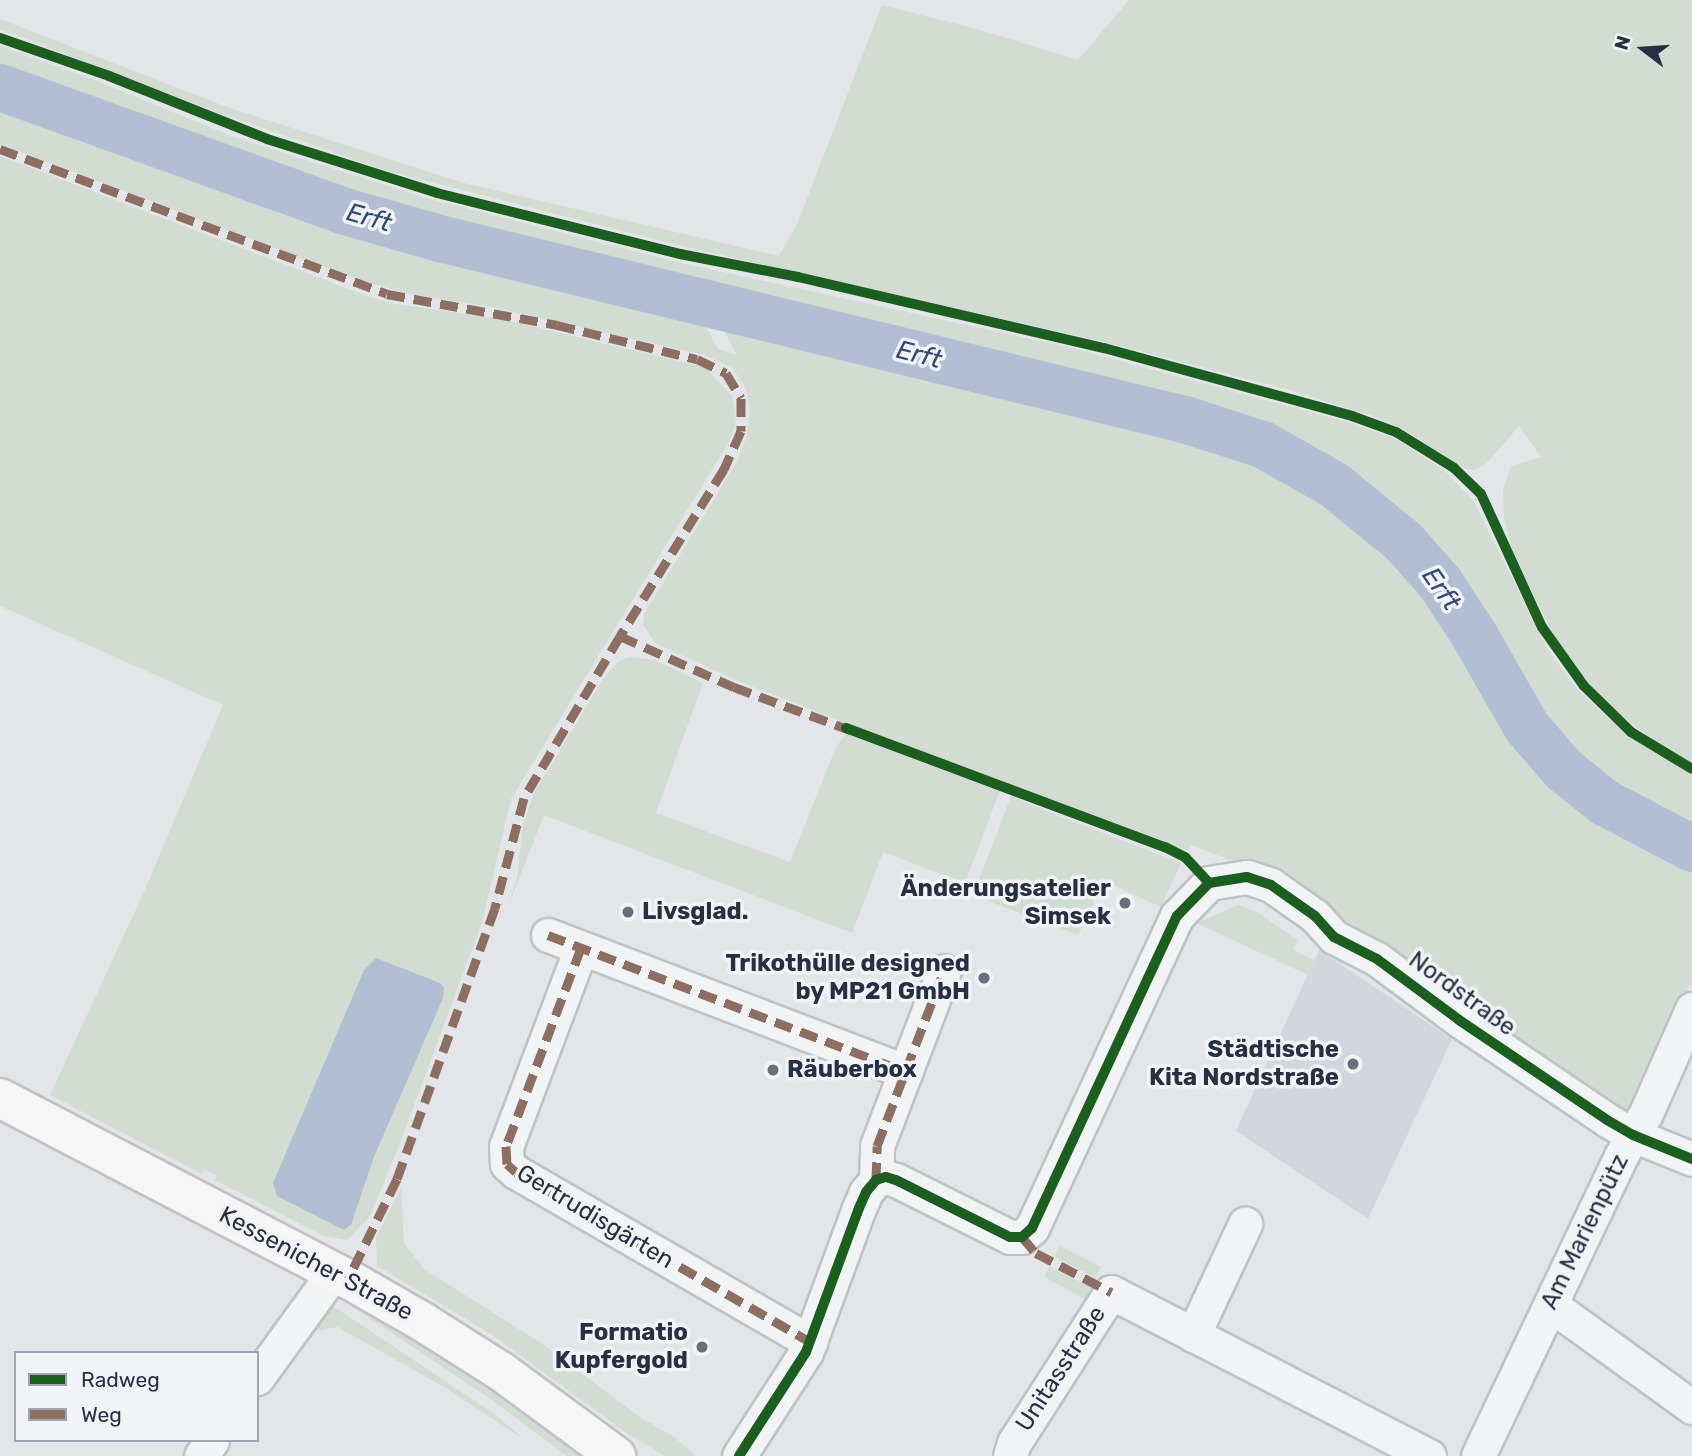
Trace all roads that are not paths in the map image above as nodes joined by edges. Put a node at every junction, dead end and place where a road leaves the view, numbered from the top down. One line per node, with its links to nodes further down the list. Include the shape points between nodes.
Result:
1 (548, 935): 2 (street)
2 (581, 948): 5 (street); 14 (street, Gertrudisgärten, via 506,1146 507,1164)
3 (944, 971): 5 (street)
4 (1692, 1009): 7 (street, Am Marienpütz)
5 (906, 1072): 9 (street, via 877,1146)
6 (0, 1098): 11 (main road, Kessenicher Straße)
7 (1633, 1135): 8 (street, Nordstraße); 9 (street, Nordstraße, via 1459,1020 1377,958 1334,937 1315,916 1271,884 1247,877 1209,883 1177,916 1038,1219 1027,1234 1010,1237 896,1180); 12 (street, Am Marienpütz)
8 (1692, 1159)
9 (876, 1180): 14 (street, via 859,1208)
10 (1245, 1224): 13 (street)
11 (334, 1272): 15 (street); 17 (main road, Kessenicher Straße, via 463,1347)
12 (1551, 1305): 16 (street); 21 (street, Am Marienpütz)
13 (1193, 1335): 19 (street, Unitasstraße, via 1111,1292); 20 (street, Unitasstraße)
14 (810, 1342): 18 (street)
15 (259, 1375)
16 (1692, 1407)
17 (616, 1456)
18 (739, 1456)
19 (1010, 1456)
20 (1429, 1456)
21 (1478, 1456)

